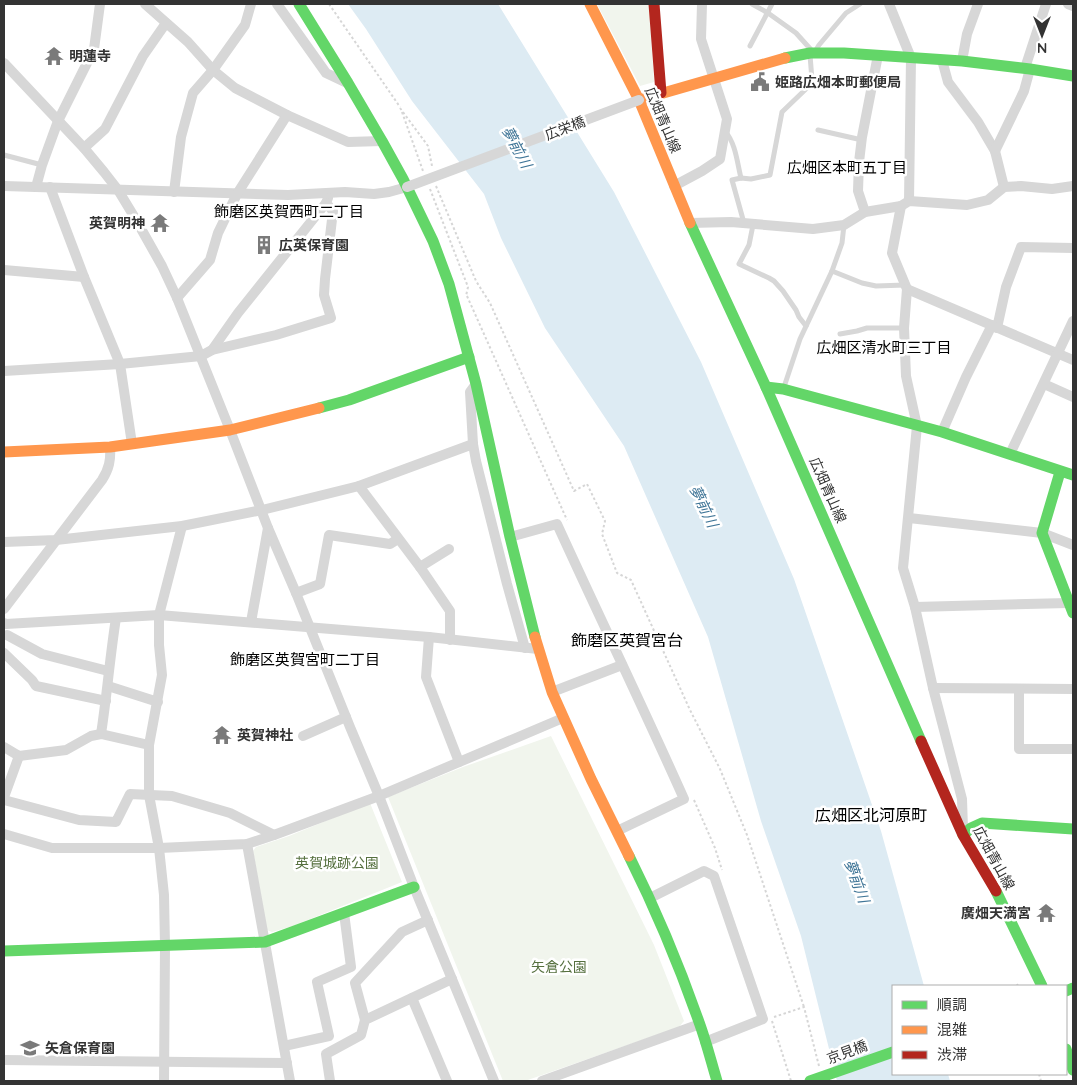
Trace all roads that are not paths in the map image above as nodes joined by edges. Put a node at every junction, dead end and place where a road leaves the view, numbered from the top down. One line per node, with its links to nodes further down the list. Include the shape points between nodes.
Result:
1 (100, 4): 34 (street, via 94,49)
2 (144, 4): 18 (street)
3 (251, 4): 27 (street, via 245,25)
4 (277, 4): 30 (street, via 326,73)
5 (299, 4): 30 (street)
6 (590, 4): 32 (street, 広畑青山線)
7 (654, 4): 31 (street)
8 (702, 4): 29 (street, via 701,39)
9 (752, 4): 17 (lane)
10 (772, 4): 17 (lane)
11 (860, 4): 20 (lane, via 846,13)
12 (978, 4): 24 (street, via 967,34)
13 (1046, 4): 26 (street)
14 (1068, 4): 16 (street)
15 (892, 5): 22 (street)
16 (1073, 6)
17 (768, 13): 19 (lane); 20 (lane, via 796,33)
18 (166, 23): 27 (street); 39 (street, via 143,56 105,129)
19 (750, 46)
20 (812, 53): 21 (street); 29 (street); 45 (lane, via 812,80 782,112 770,175)
21 (878, 55): 22 (street); 37 (street)
22 (911, 58): 23 (street); 58 (street)
23 (942, 60): 24 (street); 40 (street, via 948,82)
24 (962, 62): 26 (street)
25 (4, 63): 34 (street)
26 (1028, 68): 28 (street); 40 (street, via 1024,91)
27 (213, 70): 33 (street, via 235,88); 54 (street, via 193,93 181,137)
28 (1073, 76)
29 (714, 79): 31 (street); 36 (street, via 727,119)
30 (348, 83): 38 (street)
31 (661, 93): 32 (street)
32 (639, 100): 47 (street, 広畑青山線); 51 (street, 広栄橋, bridge)
33 (287, 115): 38 (street, via 348,142); 56 (street)
34 (58, 121): 39 (street); 43 (street)
35 (818, 130): 37 (lane)
36 (725, 131): 45 (lane, via 735,150); 47 (street, via 720,159)
37 (862, 140): 42 (street)
38 (382, 141): 51 (street)
39 (84, 148): 53 (street)
40 (995, 151): 52 (street)
41 (4, 155): 43 (lane)
42 (859, 162): 44 (lane); 59 (street, via 858,191)
43 (42, 165): 49 (street)
44 (817, 166)
45 (741, 178): 61 (lane, via 732,180)
46 (4, 186): 49 (street, 広栄橋)
47 (674, 186): 60 (street, 広畑青山線)
48 (1073, 186): 52 (street, via 1052,189)
49 (36, 187): 50 (street, 広栄橋)
50 (50, 187): 53 (street, 広栄橋); 66 (street)
51 (407, 187): 55 (street, 広栄橋, via 381,193); 77 (street, via 446,276)
52 (1004, 187): 58 (street, via 988,200 967,205)
53 (118, 190): 54 (street, 広栄橋); 68 (street, via 151,245)
54 (174, 192): 56 (street, 広栄橋)
55 (331, 192): 56 (street, 広栄橋); 57 (street)
56 (237, 194): 68 (street, via 218,233 210,260)
57 (326, 203): 74 (street, via 238,312); 74 (street, via 333,211 324,287 331,318)
58 (905, 204): 59 (street); 67 (street, via 892,253)
59 (865, 212): 62 (street)
60 (690, 223): 61 (street); 83 (street, 広畑青山線)
61 (749, 224): 62 (street, via 813,229); 70 (lane, via 749,245 739,264 774,281)
62 (844, 225): 65 (lane, via 842,243)
63 (1073, 248): 71 (street, via 1021,247)
64 (4, 270): 66 (street)
65 (832, 271): 67 (lane, via 862,283); 70 (lane)
66 (84, 277): 79 (street)
67 (906, 287): 71 (street); 72 (street)
68 (177, 298): 76 (street)
69 (1073, 321): 75 (street)
70 (806, 326): 84 (lane)
71 (995, 326): 75 (street); 88 (street, via 966,377)
72 (904, 328): 73 (lane, via 867,328); 86 (street, via 906,376)
73 (840, 334)
74 (212, 350): 76 (street)
75 (1058, 354): 78 (street); 82 (street)
76 (200, 356): 79 (street); 87 (street)
77 (469, 357): 81 (street); 87 (street, via 349,400)
78 (1073, 360)
79 (120, 364): 80 (street); 89 (street)
80 (4, 371)
81 (476, 384): 90 (street, via 470,392); 102 (street)
82 (1044, 384): 85 (street); 93 (street)
83 (766, 387): 84 (street); 148 (street, 広畑青山線)
84 (784, 390): 86 (street)
85 (1073, 397)
86 (917, 426): 88 (street); 98 (street)
87 (230, 430): 89 (street); 97 (street)
88 (942, 432): 93 (street)
89 (132, 444): 91 (street)
90 (473, 444): 96 (street); 120 (street)
91 (110, 447): 92 (street); 104 (street, via 108,470)
92 (4, 452)
93 (1010, 454): 94 (street)
94 (1060, 472): 95 (street); 101 (street)
95 (1073, 475)
96 (359, 486): 97 (street); 103 (street)
97 (262, 510): 99 (street); 100 (street)
98 (909, 518): 101 (street); 110 (street, via 903,568)
99 (182, 526): 104 (street); 113 (street)
100 (268, 528): 109 (street); 115 (street)
101 (1042, 532): 106 (street); 111 (street)
102 (510, 537): 121 (street); 123 (street, via 557,524)
103 (398, 539): 108 (street); 109 (street, via 390,544 329,535 320,584)
104 (56, 540): 105 (street); 112 (street)
105 (4, 542)
106 (1073, 545)
107 (449, 549): 108 (street)
108 (420, 567): 119 (street, via 450,611)
109 (296, 593): 116 (street)
110 (914, 607): 111 (street); 126 (street)
111 (1071, 608)
112 (4, 610)
113 (159, 615): 114 (street); 115 (street); 131 (street, via 162,675)
114 (116, 618): 117 (street); 124 (street)
115 (251, 622): 116 (street)
116 (310, 627): 118 (street); 132 (street)
117 (5, 630): 124 (street, via 42,654)
118 (429, 638): 119 (street); 140 (street, via 426,677)
119 (450, 640): 120 (street)
120 (525, 648): 121 (street)
121 (538, 649): 129 (street)
122 (4, 653): 130 (street, via 36,686)
123 (622, 665): 129 (street); 145 (street, via 684,799)
124 (108, 671): 125 (street)
125 (108, 686): 130 (street); 131 (street)
126 (933, 688): 127 (street); 148 (street, via 962,799)
127 (1019, 689): 128 (street); 138 (street, via 1019,748)
128 (1073, 689)
129 (552, 692): 133 (street)
130 (106, 700): 134 (street)
131 (158, 702): 136 (street)
132 (346, 717): 135 (street); 142 (street)
133 (563, 718): 140 (street); 145 (street)
134 (101, 734): 136 (street); 139 (street, via 66,750)
135 (303, 736)
136 (149, 745): 141 (street)
137 (4, 747): 139 (street)
138 (1073, 749)
139 (20, 756): 143 (street)
140 (459, 762): 142 (street)
141 (149, 795): 143 (street, via 130,794 116,822 79,820); 147 (street, via 172,796 230,814); 150 (street)
142 (379, 796): 147 (street); 151 (street)
143 (4, 798)
144 (1073, 829): 148 (street, via 982,823)
145 (617, 831): 152 (street)
146 (4, 834): 150 (street, via 52,848)
147 (274, 835): 149 (street)
148 (963, 835): 159 (street, 広畑青山線, via 998,895)
149 (247, 844): 150 (street); 155 (street)
150 (159, 848): 156 (street)
151 (414, 887): 153 (street); 154 (street)
152 (650, 898): 162 (street); 163 (street, via 704,871 714,876 763,1019)
153 (344, 913): 155 (street); 164 (street, via 351,967 317,982 329,1036)
154 (428, 920): 158 (street); 161 (street, via 402,932 355,983)
155 (264, 942): 156 (street); 164 (street)
156 (165, 946): 157 (street); 168 (street)
157 (4, 951)
158 (452, 978): 160 (street); 175 (street)
159 (1042, 985)
160 (412, 998): 161 (street); 174 (street)
161 (365, 1020): 173 (street, via 361,1035 326,1054)
162 (700, 1024): 163 (street); 176 (street)
163 (705, 1042): 177 (street)
164 (284, 1046): 169 (street)
165 (892, 1052): 178 (street, 京見橋, bridge)
166 (1067, 1052): 170 (street)
167 (4, 1060): 168 (street)
168 (164, 1062): 169 (street); 171 (street)
169 (287, 1063): 172 (street)
170 (1073, 1070)
171 (164, 1081)
172 (290, 1081)
173 (330, 1081)
174 (447, 1081)
175 (494, 1081)
176 (542, 1081)
177 (717, 1081)
178 (810, 1081)

